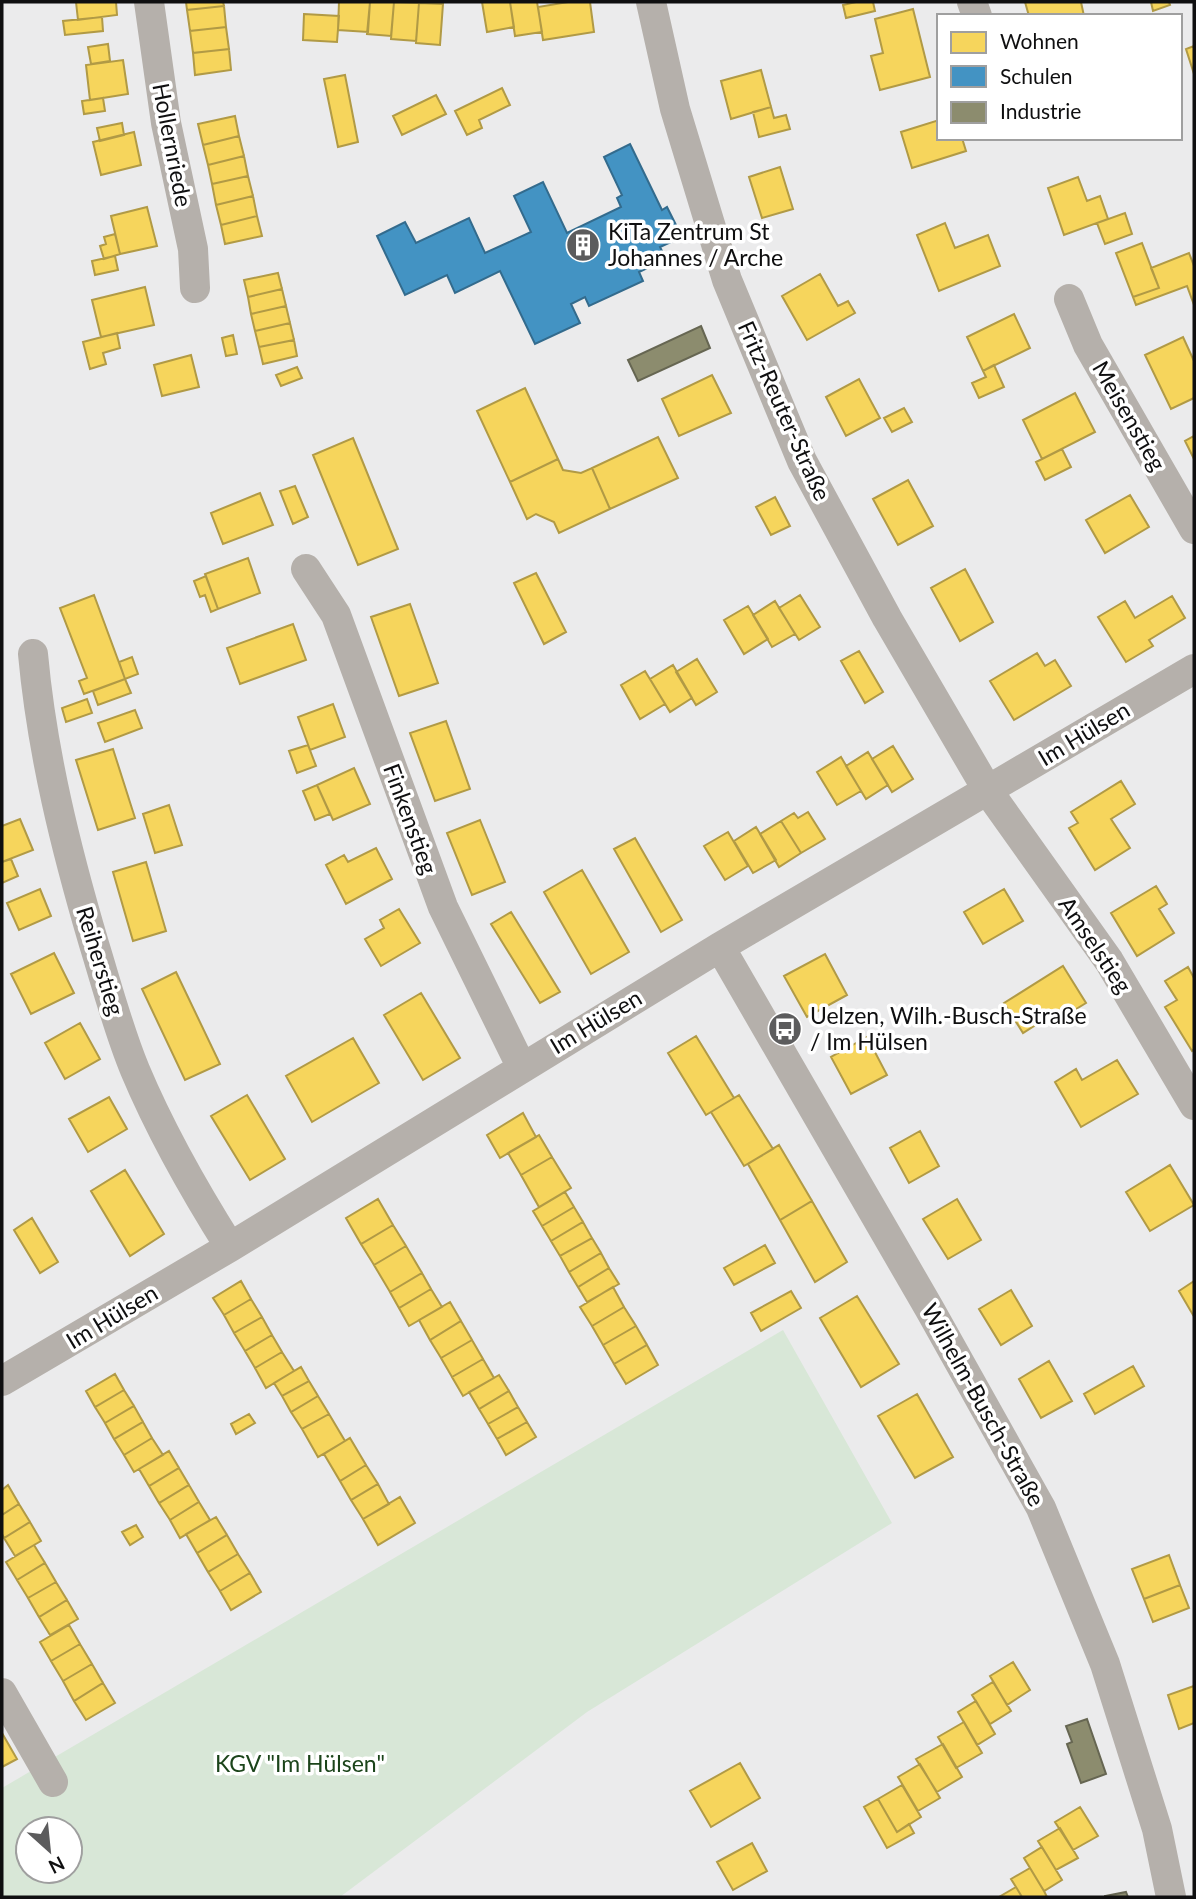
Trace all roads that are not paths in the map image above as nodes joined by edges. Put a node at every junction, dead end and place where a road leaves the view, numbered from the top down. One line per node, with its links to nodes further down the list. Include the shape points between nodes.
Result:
1 (149, 2): 3 (street, Hollernriede, via 166,122 193,249)
2 (651, 2): 9 (street, Fritz-Reuter-Straße, via 675,109 727,279 802,461)
3 (195, 288)
4 (1069, 299): 5 (street, Meisenstieg, via 1088,345)
5 (1194, 529)
6 (306, 569): 11 (street, Finkenstieg, via 335,615 443,907)
7 (33, 654): 13 (street, Reiherstieg, via 52,785 111,1002 134,1069 165,1133)
8 (1194, 669): 9 (street, Im Hülsen)
9 (988, 791): 10 (street, Im Hülsen); 12 (street, Amselstieg, via 1109,961)
10 (720, 947): 11 (street, Im Hülsen); 17 (street, Wilhelm-Busch-Straße, via 1041,1508 1105,1664 1157,1829)
11 (521, 1066): 13 (street, Im Hülsen)
12 (1194, 1105)
13 (230, 1247): 14 (street, Im Hülsen)
14 (2, 1381)
15 (2, 1693): 16 (street)
16 (53, 1782)
17 (1171, 1897)

